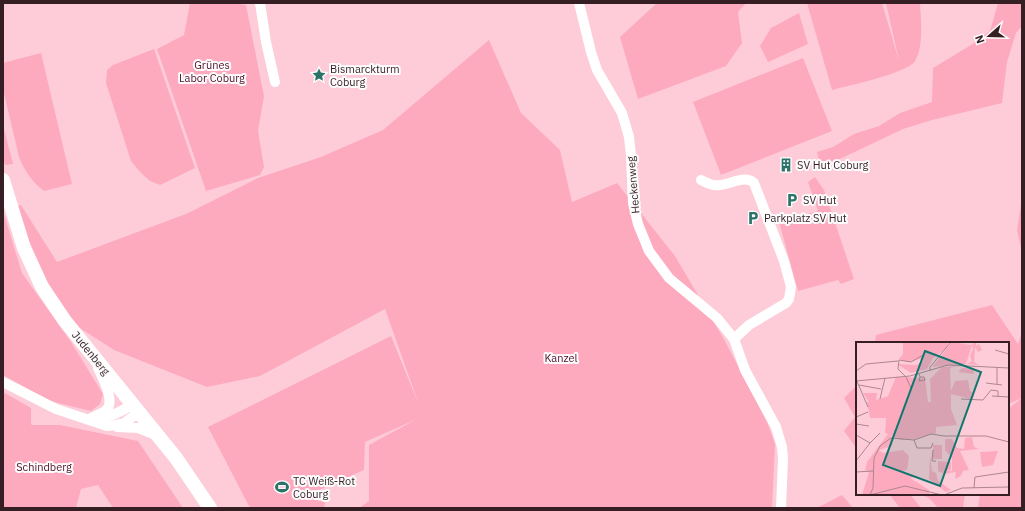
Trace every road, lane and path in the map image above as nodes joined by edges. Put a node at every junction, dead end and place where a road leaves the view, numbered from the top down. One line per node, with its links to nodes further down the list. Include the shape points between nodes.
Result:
1 (260, 3): 3 (street)
2 (579, 3): 6 (street, Heckenweg, via 590,52 597,70 622,113 629,137 633,203 649,251 669,278 717,318)
3 (275, 82)
4 (3, 180): 7 (street, Judenberg, via 24,248 42,287 56,310)
5 (701, 180): 6 (street, via 713,185 726,185 748,179 754,183 784,261 791,287 786,303 749,325)
6 (734, 339): 14 (street, Heckenweg, via 745,370 776,428 782,447)
7 (88, 348): 9 (street, Judenberg); 10 (street, via 106,384 110,399 106,410)
8 (3, 382): 10 (street, via 56,408)
9 (136, 408): 10 (street); 11 (street, via 124,423); 12 (street, Judenberg)
10 (89, 419): 11 (street)
11 (107, 426): 12 (street, via 138,428)
12 (158, 436): 13 (street, Judenberg)
13 (210, 508)
14 (781, 508)

